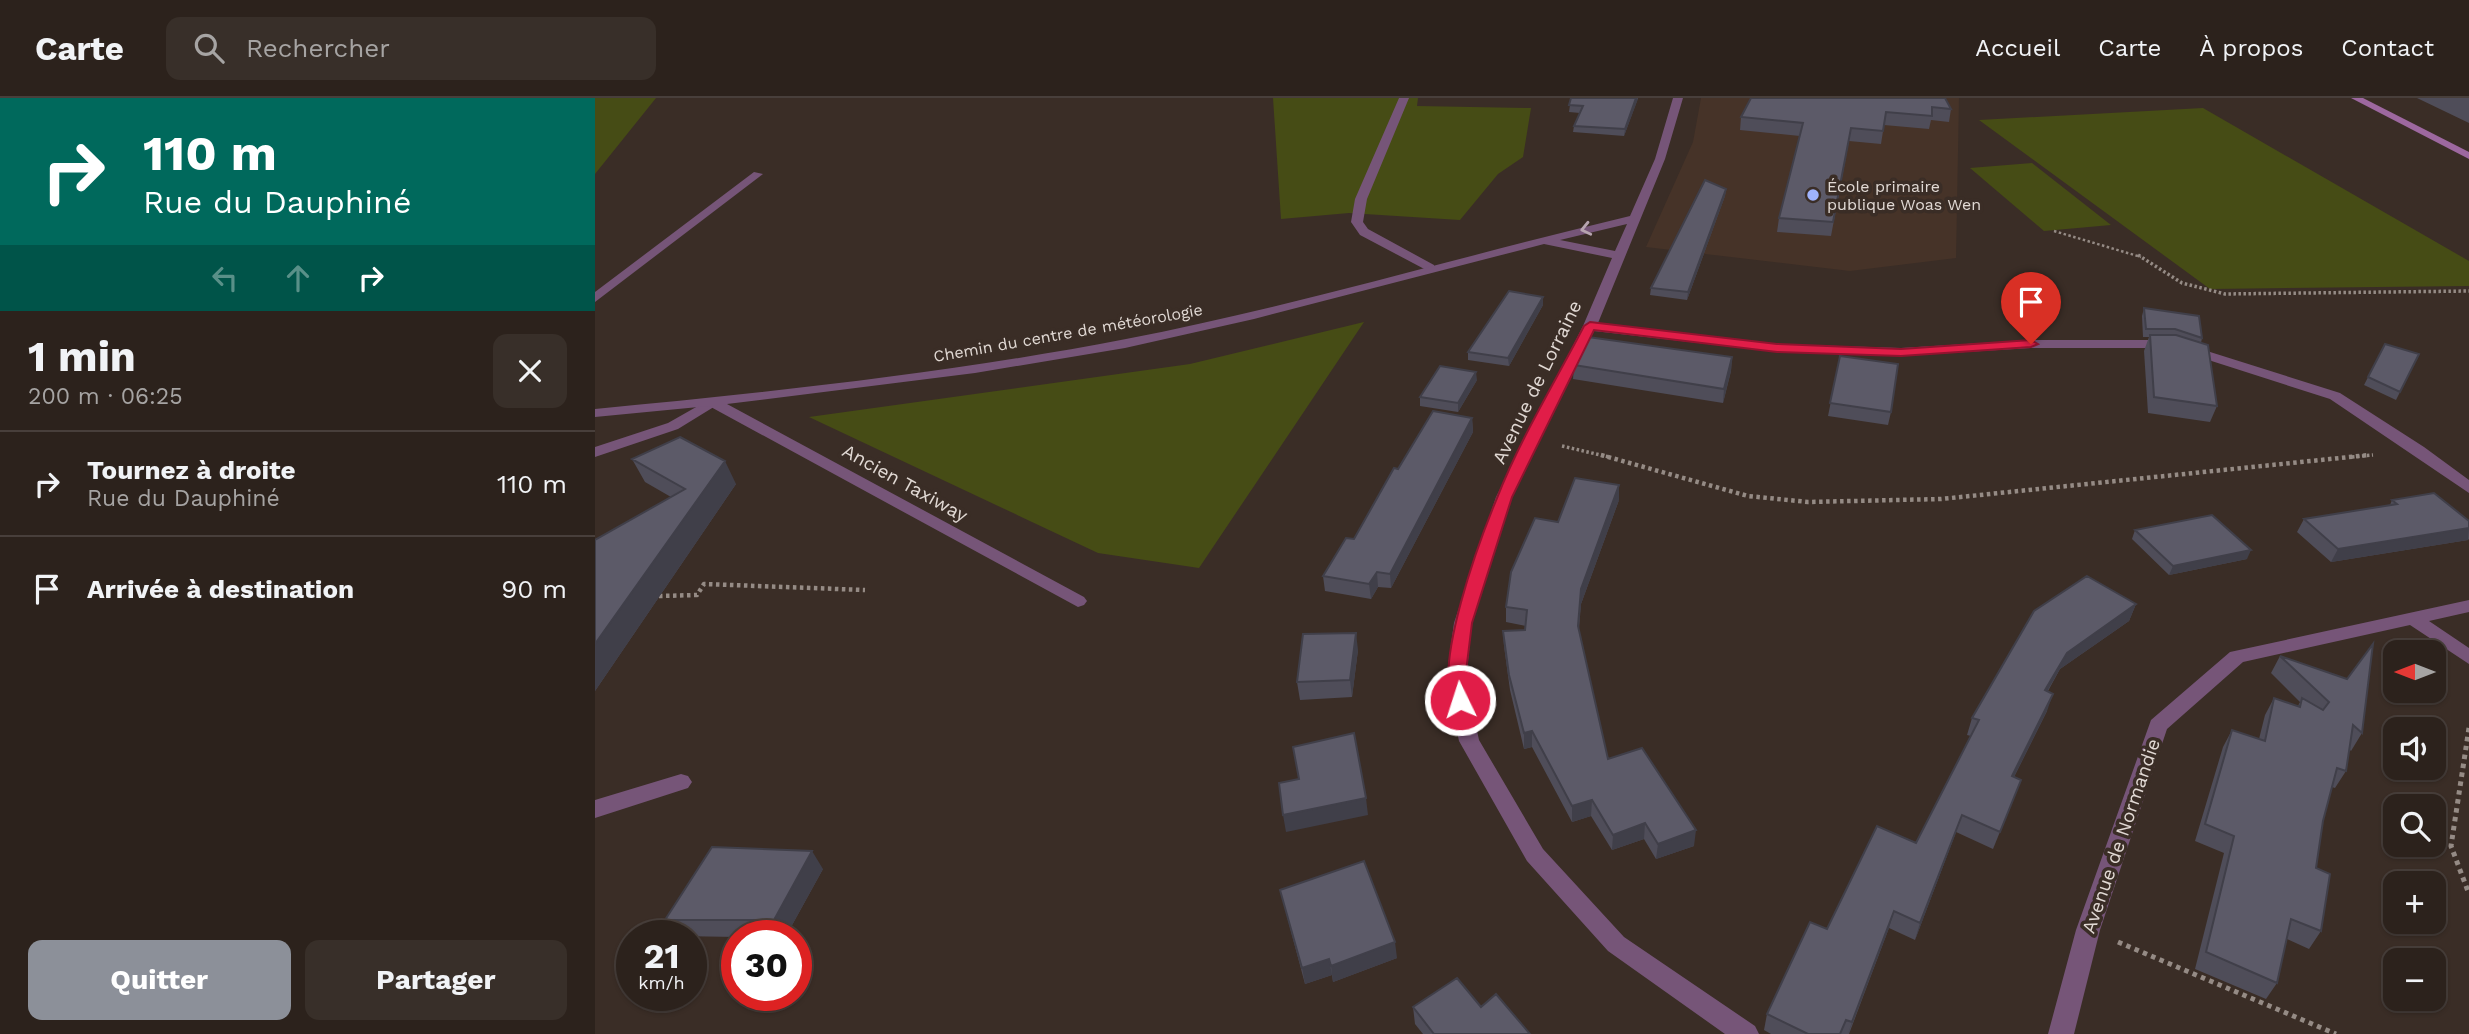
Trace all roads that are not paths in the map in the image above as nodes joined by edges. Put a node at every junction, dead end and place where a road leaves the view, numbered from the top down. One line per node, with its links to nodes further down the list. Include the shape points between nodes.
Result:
1 (1404, 98): 9 (street, via 1361,199 1357,222 1364,232)
2 (1678, 98): 6 (street, Avenue de Lorraine, via 1660,159)
3 (2356, 98): 4 (main road)
4 (2469, 156)
5 (758, 174): 10 (street)
6 (1633, 219): 7 (street, Chemin du centre de météorologie, one-way to 7); 8 (street, Avenue de Lorraine)
7 (1539, 240): 8 (street); 9 (street, Chemin du centre de météorologie)
8 (1618, 255): 11 (street, Avenue de Lorraine)
9 (1430, 268): 12 (street, Chemin du centre de météorologie, via 1200,328 1002,365)
10 (595, 298)
11 (1590, 326): 15 (street, via 1777,348 1901,352 2031,344 2172,344 2335,396); 22 (street, Avenue de Lorraine, via 1504,497 1463,623 1456,680 1469,741 1535,855 1616,944)
12 (712, 402): 13 (street, Chemin du centre de météorologie); 14 (street, via 673,426); 16 (street, Ancien Taxiway)
13 (595, 413)
14 (596, 451)
15 (2469, 488)
16 (1078, 601)
17 (2469, 606): 18 (street, Avenue de Normandie)
18 (2412, 618): 19 (street); 23 (street, Avenue de Normandie, via 2237,657 2158,725 2088,930)
19 (2469, 657)
20 (681, 782): 21 (street)
21 (595, 809)
22 (1746, 1034)
23 (2061, 1034)

